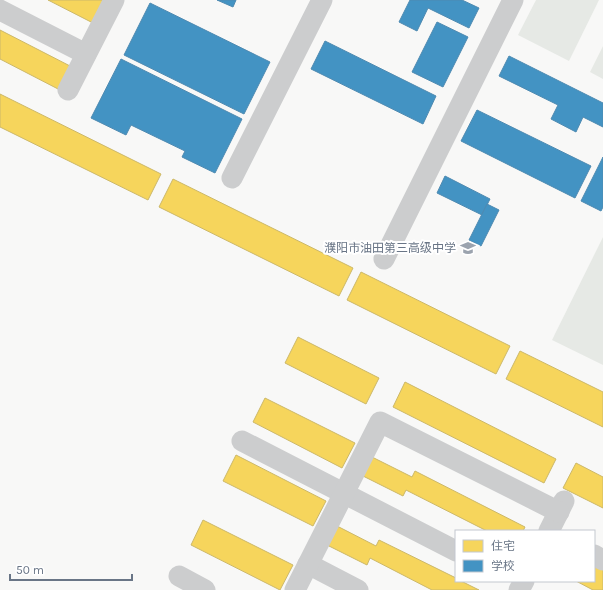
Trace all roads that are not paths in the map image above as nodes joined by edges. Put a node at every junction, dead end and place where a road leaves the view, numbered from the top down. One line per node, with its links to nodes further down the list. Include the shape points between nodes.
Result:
1 (114, 0): 5 (street)
2 (322, 0): 7 (street)
3 (513, 0): 8 (street)
4 (0, 10): 5 (street)
5 (86, 54): 6 (street)
6 (68, 90)
7 (232, 178)
8 (384, 259)
9 (242, 441): 10 (street)
10 (344, 493): 11 (street, via 380,422 561,507); 12 (street); 13 (street)
11 (550, 530)
12 (455, 550)
13 (308, 564): 16 (street); 17 (street)
14 (179, 576): 15 (street)
15 (205, 590)
16 (295, 590)
17 (358, 590)

